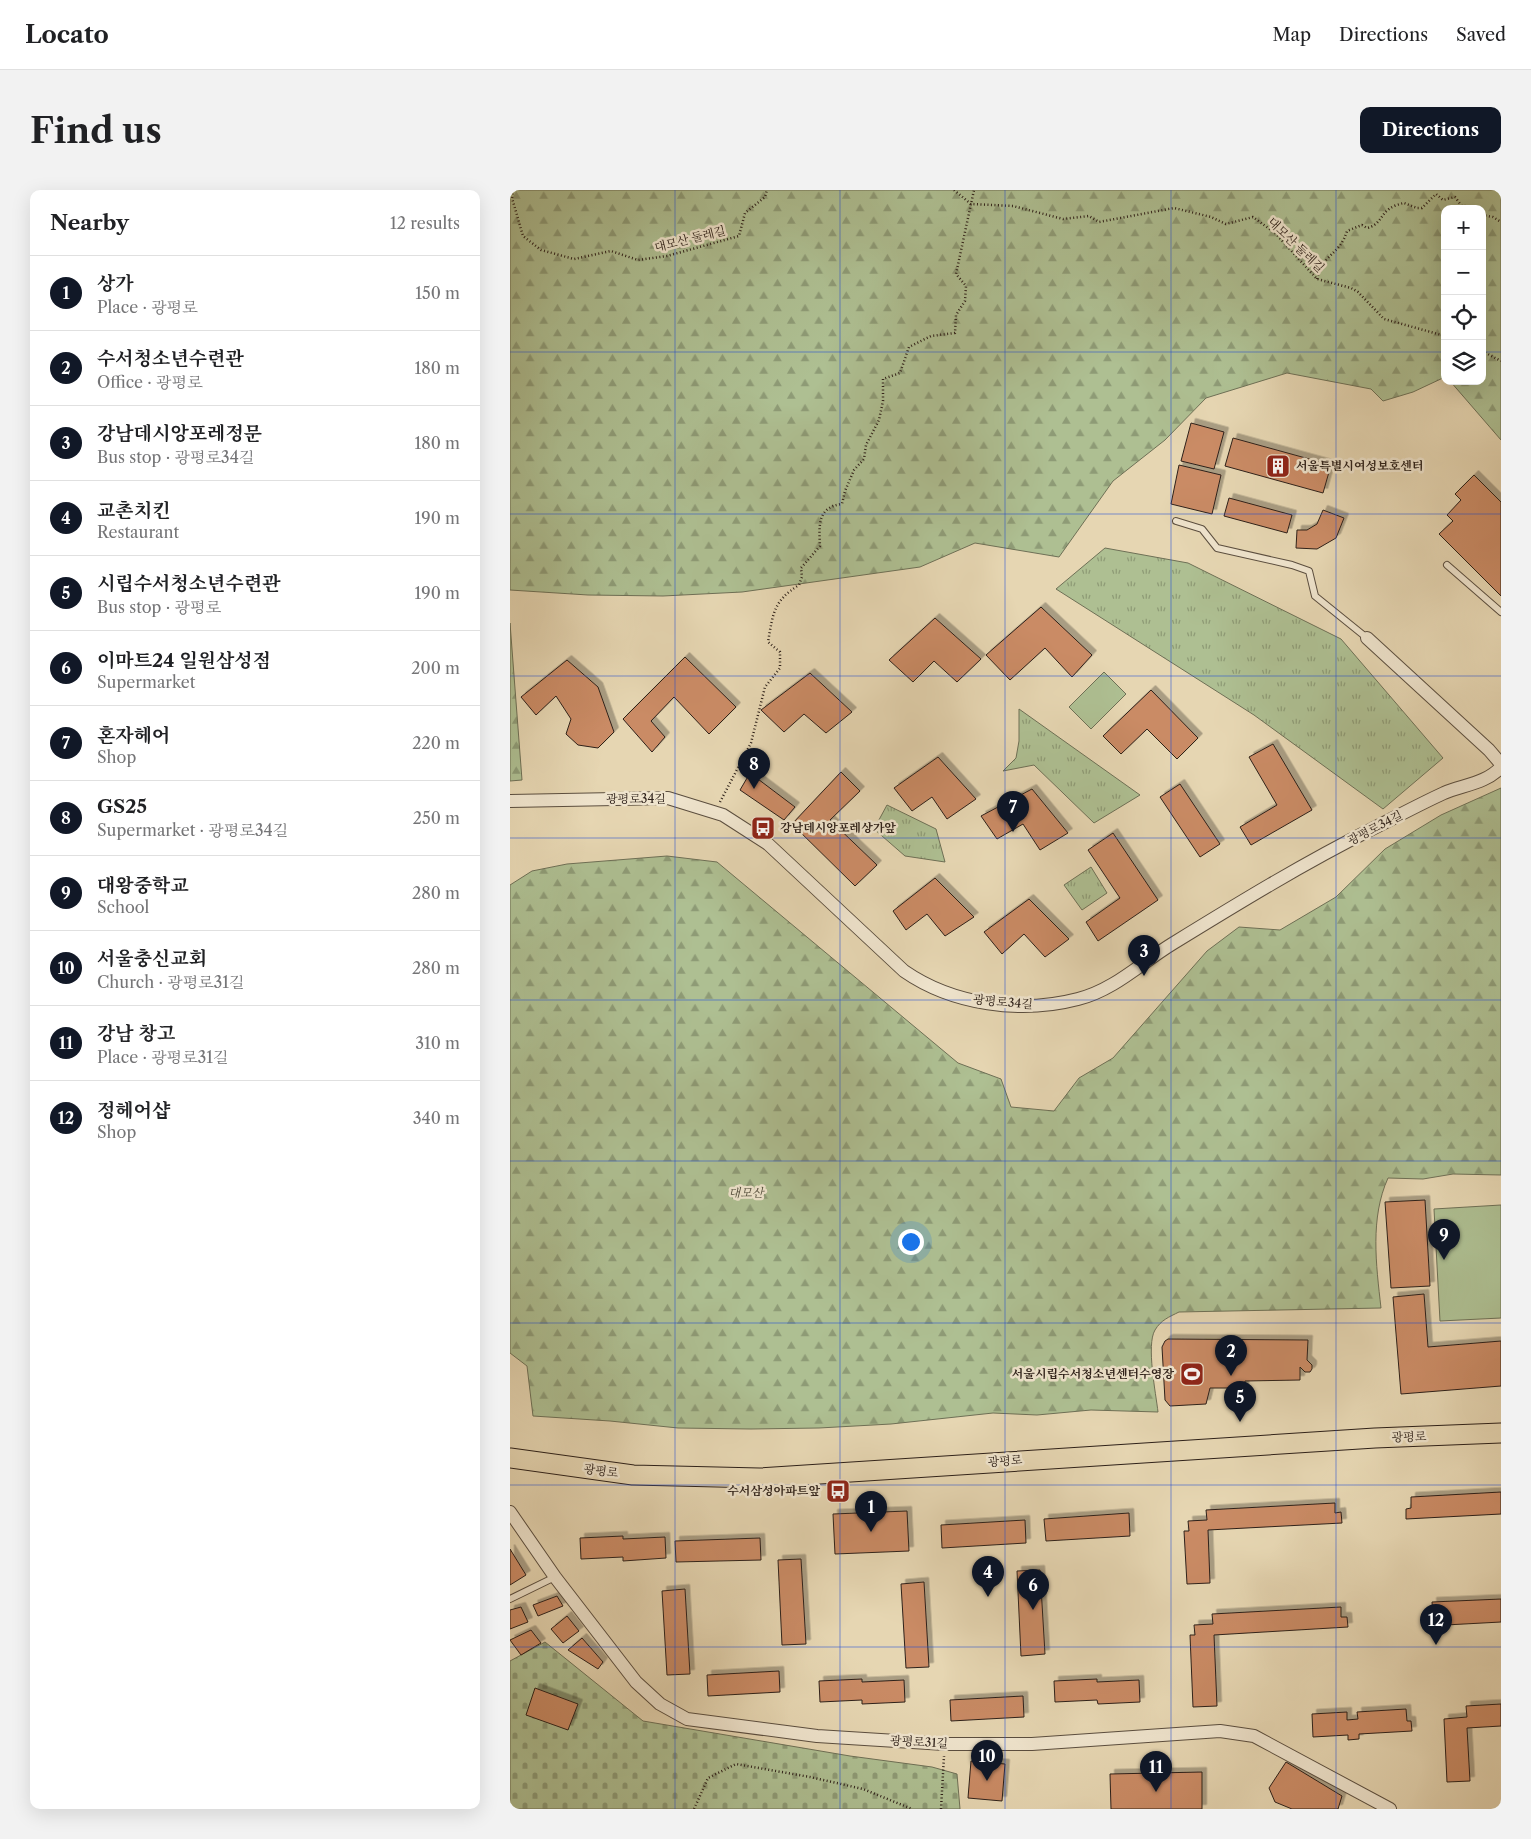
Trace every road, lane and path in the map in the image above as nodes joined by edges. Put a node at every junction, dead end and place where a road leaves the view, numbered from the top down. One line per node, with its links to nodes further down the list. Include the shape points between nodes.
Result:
1 (513, 190): 2 (path, 대모산 둘레길, via 512,198 524,236 541,250 574,259 611,251 638,260 667,256 739,236 745,213 766,197)
2 (766, 190)
3 (954, 190): 5 (path)
4 (974, 190): 5 (path)
5 (971, 204): 9 (path, 대모산 둘레길, via 1013,206 1063,219 1089,216 1099,222 1174,208 1212,216 1226,224 1254,217 1275,233); 19 (path, via 956,274 966,286 966,301 956,315 955,333 931,336 909,347 900,372 883,379 879,420 866,445 864,459 854,470 842,504 832,505 821,514 818,524 820,546 800,568 799,585 785,594 775,607 768,642 780,652 780,668 765,687 751,743)
6 (1461, 205): 9 (path, via 1455,197 1443,200 1436,194 1422,208 1404,202 1390,208 1373,227 1362,225 1347,231 1344,242 1320,266)
7 (1486, 216): 8 (path)
8 (1501, 222)
9 (1317, 279): 10 (path, 대모산 둘레길, via 1358,292 1384,319)
10 (1441, 335)
11 (1486, 353): 12 (path)
12 (1501, 361)
13 (1176, 521): 16 (lane, via 1202,529 1217,548 1292,564 1309,571 1316,596)
14 (1446, 565): 15 (lane)
15 (1501, 612)
16 (1367, 638): 17 (street, 광평로34길, via 1489,750)
17 (1501, 766): 19 (street, 광평로34길, via 1493,776 1445,793 1365,833 1232,907 1145,961 1119,983 1080,999 1049,1005 1014,1006 962,999 928,987 904,971 768,844)
18 (510, 801): 19 (street, 광평로34길, via 668,798)
19 (714, 813)
20 (1501, 1434): 21 (main road, 광평로, via 1335,1441 759,1478 633,1475)
21 (510, 1458)
22 (510, 1512): 23 (street, 광평로31길)
23 (555, 1576): 24 (lane); 25 (street, 광평로31길, via 636,1682 660,1704 687,1718 817,1736)
24 (510, 1599)
25 (944, 1744): 28 (path); 29 (street, 광평로31길, via 1032,1744 1220,1731 1254,1736)
26 (694, 1809): 27 (path, via 708,1778 736,1764 810,1776 863,1789)
27 (912, 1809)
28 (941, 1809)
29 (1390, 1809)

